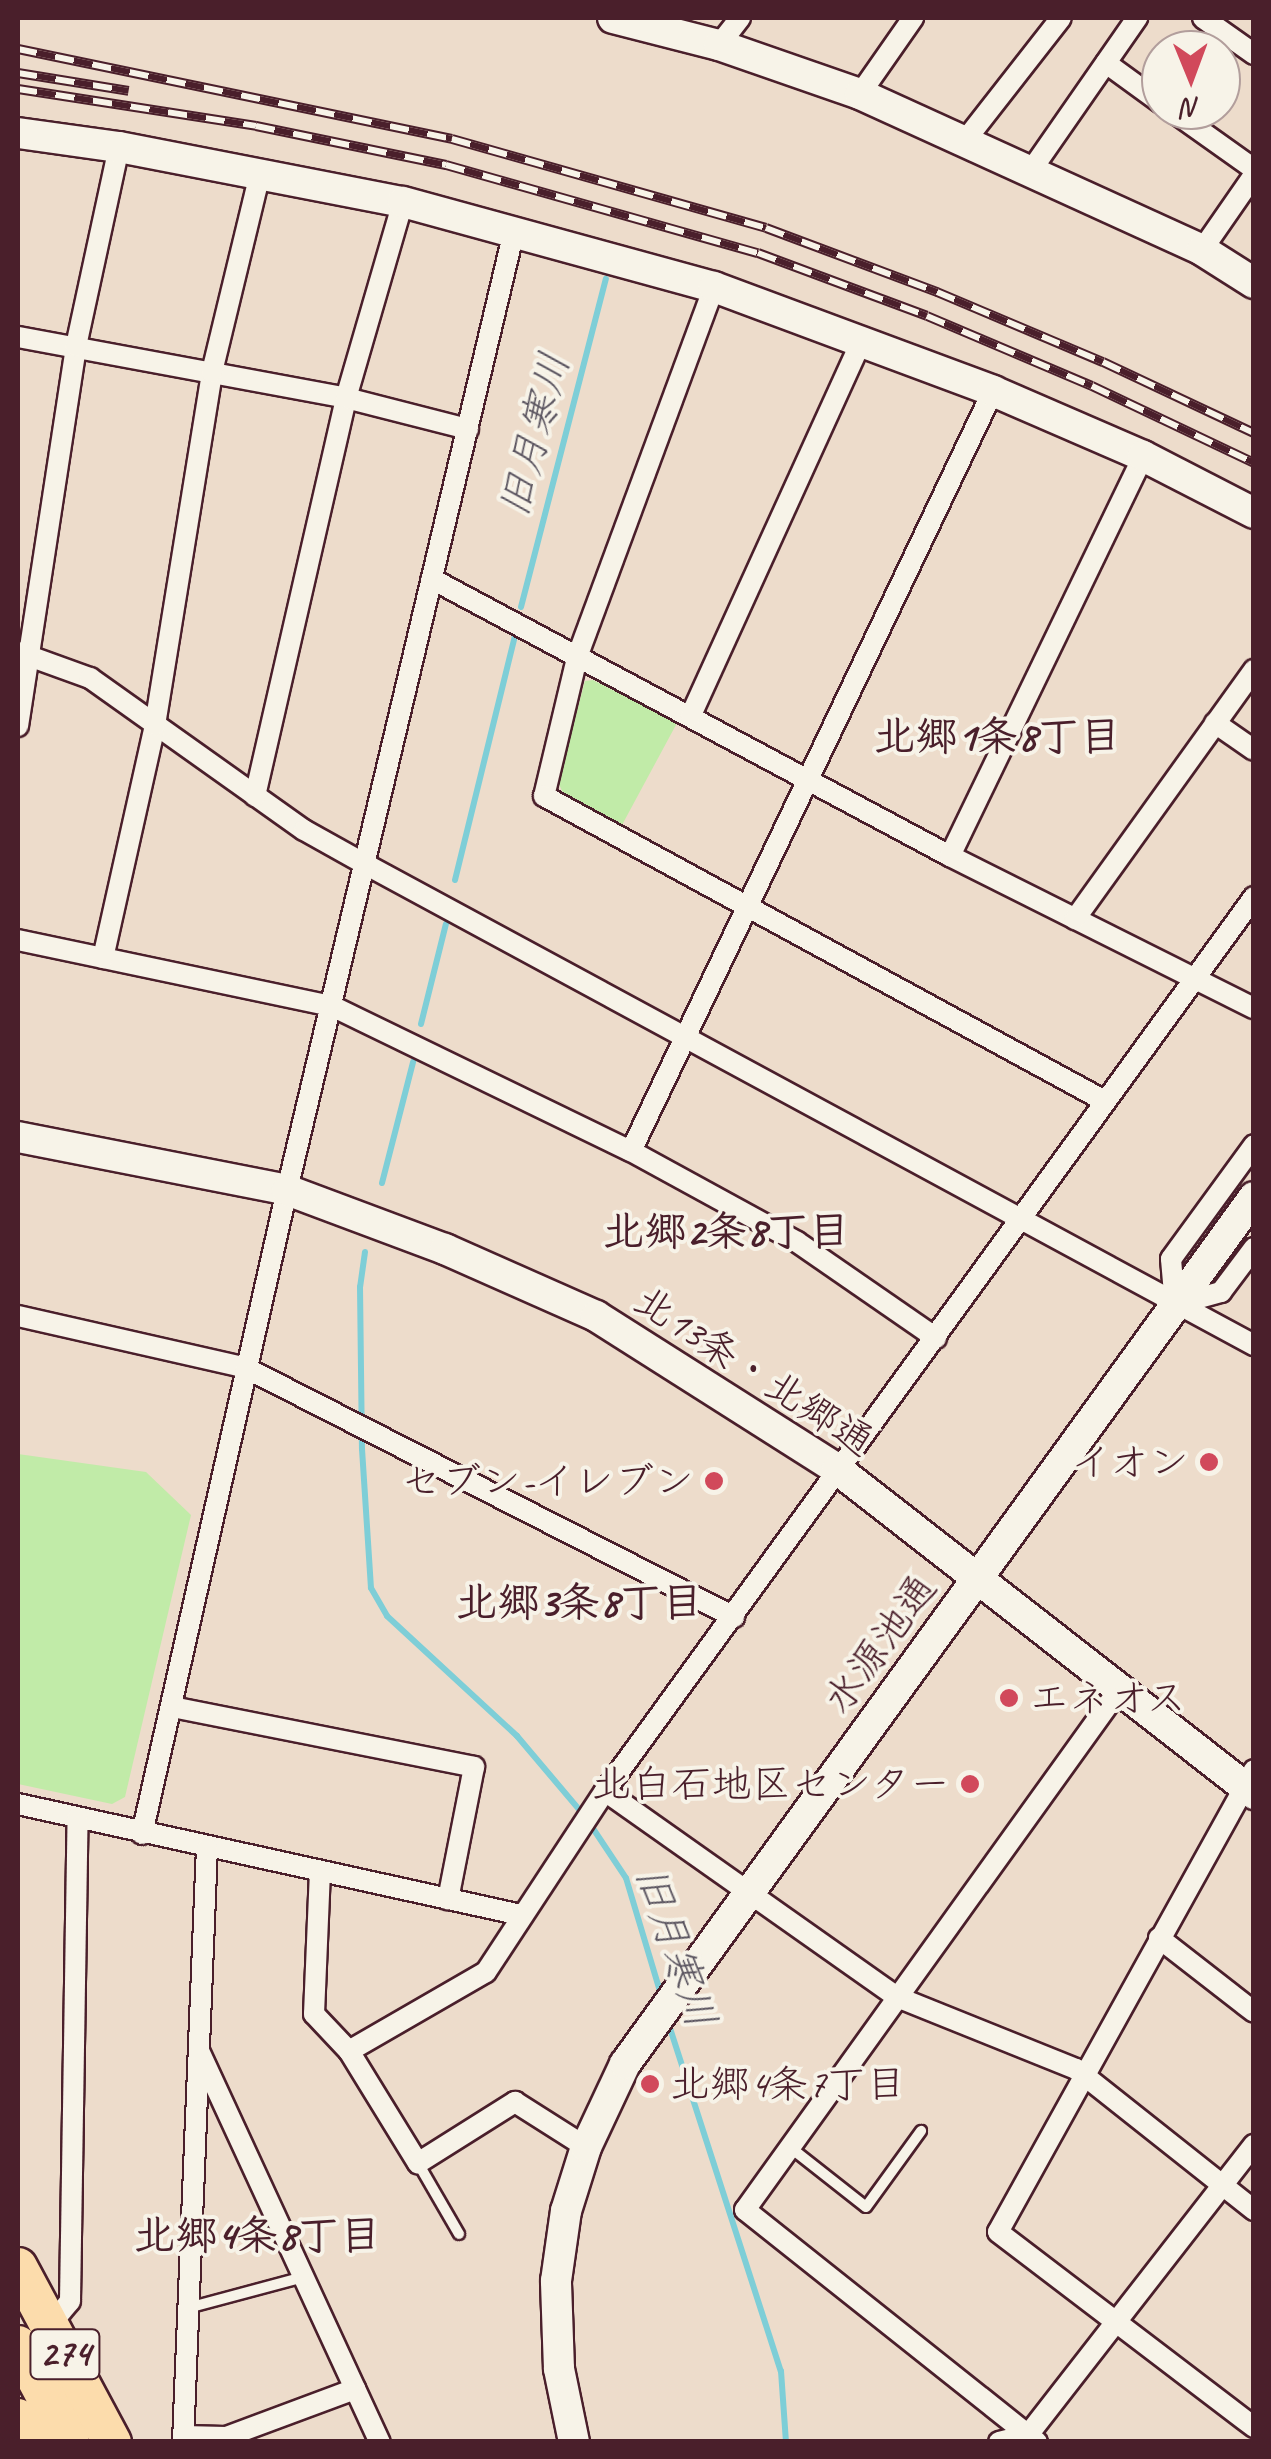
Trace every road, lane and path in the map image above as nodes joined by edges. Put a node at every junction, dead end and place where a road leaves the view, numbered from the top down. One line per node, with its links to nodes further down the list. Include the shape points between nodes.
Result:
1 (613, 18): 7 (street)
2 (740, 18): 7 (street)
3 (1061, 18): 14 (street)
4 (1138, 18): 9 (street)
5 (1203, 18): 8 (street)
6 (907, 20): 11 (street)
7 (720, 45): 11 (street)
8 (1254, 54)
9 (1106, 63): 10 (street); 16 (street)
10 (1141, 88)
11 (860, 94): 14 (street)
12 (1198, 130): 17 (street)
13 (18, 133): 15 (street)
14 (964, 142): 16 (street)
15 (119, 148): 18 (street); 26 (street)
16 (1030, 172): 21 (street)
17 (1254, 172): 21 (street)
18 (260, 173): 19 (street); 27 (street)
19 (402, 202): 20 (street); 29 (street)
20 (514, 231): 23 (street); 30 (street)
21 (1202, 250): 22 (street)
22 (1254, 283)
23 (714, 287): 25 (street); 35 (street)
24 (18, 337): 26 (street)
25 (862, 338): 28 (street); 37 (street)
26 (76, 346): 27 (street); 34 (street)
27 (212, 372): 29 (street); 39 (street)
28 (993, 391): 31 (street); 42 (street)
29 (346, 398): 30 (street); 43 (street)
30 (468, 429): 33 (street)
31 (1143, 456): 32 (street); 44 (street)
32 (1254, 512)
33 (432, 578): 35 (street); 45 (street)
34 (23, 654): 39 (street, via 90,678); 40 (street)
35 (577, 658): 37 (street); 47 (street, via 544,796)
36 (1254, 670): 38 (street)
37 (690, 715): 42 (street)
38 (1215, 723): 41 (street); 48 (street)
39 (155, 725): 43 (street); 50 (street)
40 (18, 726)
41 (1254, 750)
42 (808, 780): 44 (street); 47 (street)
43 (256, 796): 45 (street)
44 (950, 856): 48 (street)
45 (365, 864): 52 (street); 54 (street)
46 (1254, 897): 51 (street)
47 (747, 907): 54 (street); 55 (street)
48 (1075, 919): 51 (street)
49 (18, 940): 50 (street)
50 (103, 958): 52 (street)
51 (1195, 978): 53 (street); 55 (street)
52 (332, 1006): 58 (street); 59 (street)
53 (1254, 1008)
54 (684, 1037): 58 (street); 61 (street)
55 (1103, 1100): 61 (street)
56 (18, 1137): 59 (street, 北13条・北郷通)
57 (1254, 1146): 63 (street, via 1171,1259)
58 (632, 1151): 65 (street, via 797,1242)
59 (287, 1190): 67 (street); 68 (street, 北13条・北郷通, via 445,1249 596,1316)
60 (1254, 1197): 63 (street, 水源池通)
61 (1020, 1218): 63 (street); 65 (street)
62 (1254, 1248): 63 (street, via 1221,1292)
63 (1174, 1305): 66 (street); 69 (street, 水源池通)
64 (18, 1316): 67 (street)
65 (936, 1338): 68 (street)
66 (1254, 1345)
67 (246, 1368): 70 (street); 72 (street)
68 (837, 1469): 69 (street, 北13条・北郷通); 70 (street)
69 (976, 1579): 71 (street, 北13条・北郷通); 80 (street, 水源池通)
70 (734, 1617): 74 (street)
71 (1118, 1691): 73 (street, 北13条・北郷通); 84 (street)
72 (172, 1706): 77 (street); 81 (street, via 474,1767)
73 (1250, 1784): 83 (street)
74 (605, 1791): 80 (street); 82 (street)
75 (18, 1804): 76 (street)
76 (78, 1818): 77 (street); 101 (street, via 70,2301)
77 (142, 1834): 78 (street)
78 (207, 1848): 79 (street); 86 (street)
79 (320, 1871): 81 (street); 87 (street, via 314,2014)
80 (750, 1892): 84 (street); 92 (street, 水源池通, via 625,2064)
81 (448, 1899): 82 (street)
82 (521, 1915): 87 (street, via 486,1972)
83 (1159, 1938): 85 (street); 88 (street)
84 (897, 1998): 88 (street); 91 (street)
85 (1254, 2012)
86 (198, 2050): 98 (street); 99 (street)
87 (349, 2050): 93 (street)
88 (1086, 2077): 94 (street); 100 (street, via 998,2232)
89 (921, 2131): 91 (lane, via 866,2207)
90 (1254, 2144): 94 (street)
91 (788, 2146): 106 (street, via 745,2210)
92 (586, 2147): 93 (street, via 515,2102); 112 (street, 水源池通, via 566,2211 556,2281 559,2368)
93 (418, 2163): 96 (lane)
94 (1222, 2185): 95 (street); 100 (street)
95 (1254, 2210)
96 (460, 2234)
97 (18, 2267): 101 (highway, 274)
98 (305, 2276): 99 (lane); 103 (street)
99 (188, 2308): 107 (street)
100 (1116, 2320): 105 (street); 106 (street)
101 (50, 2326): 110 (highway, 274)
102 (18, 2345): 109 (highway)
103 (355, 2389): 107 (street, via 226,2438); 111 (street)
104 (18, 2418): 108 (highway)
105 (1254, 2427)
106 (1032, 2438): 113 (street)
107 (183, 2439)
108 (30, 2442)
109 (70, 2442)
110 (112, 2442)
111 (380, 2442)
112 (574, 2442)
113 (999, 2442)

